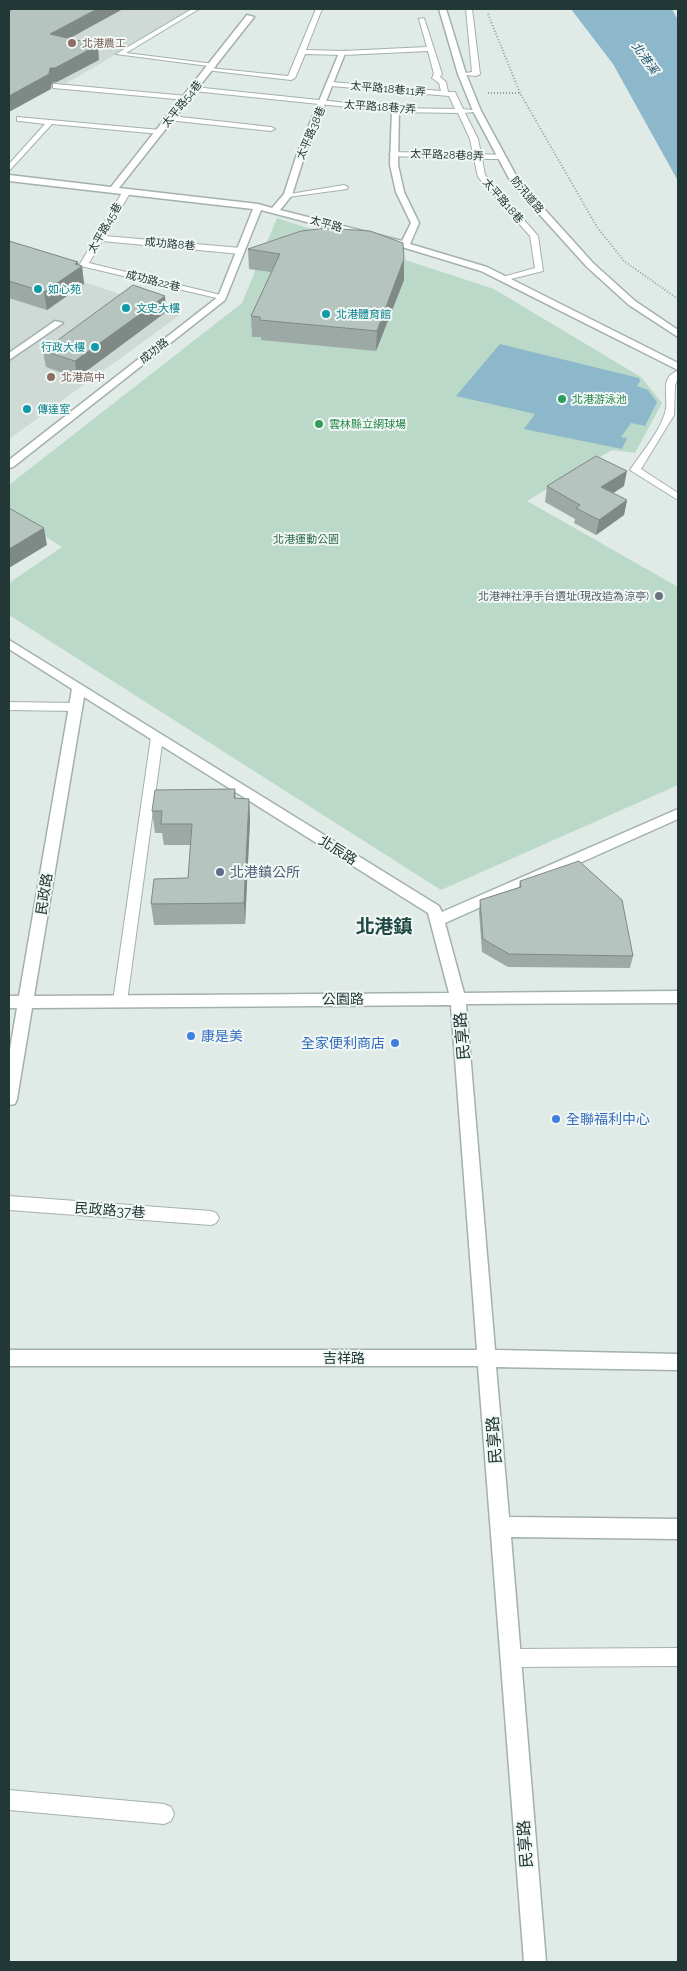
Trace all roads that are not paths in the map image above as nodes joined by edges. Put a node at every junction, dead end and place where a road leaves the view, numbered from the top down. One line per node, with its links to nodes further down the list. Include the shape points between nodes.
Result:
1 (196, 9): 10 (lane, via 119,54)
2 (319, 9): 8 (lane)
3 (442, 9): 11 (street, 防汛道路)
4 (469, 9): 11 (lane, via 476,74)
5 (250, 17): 10 (street, 太平路54巷)
6 (422, 19): 7 (lane, 太平路18巷)
7 (430, 49): 9 (lane); 15 (lane, 太平路18巷, via 438,74 436,78 442,82)
8 (302, 52): 9 (lane); 10 (lane, via 292,78)
9 (343, 53): 12 (street, 太平路38巷)
10 (212, 68): 14 (street, 太平路54巷)
11 (462, 74): 20 (street, 防汛道路)
12 (331, 84): 15 (lane, 太平路18巷11弄); 17 (street, 太平路38巷)
13 (56, 86): 16 (lane)
14 (194, 89): 16 (street, 太平路54巷); 17 (lane, 太平路18巷7弄)
15 (445, 94): 19 (lane, 太平路18巷, via 452,94)
16 (187, 98): 22 (street, 太平路54巷)
17 (323, 103): 18 (lane, 太平路18巷7弄); 34 (street, 太平路38巷)
18 (396, 110): 19 (lane, 太平路18巷7弄); 26 (street)
19 (460, 111): 20 (lane, 太平路18巷7弄); 27 (lane, 太平路18巷, via 474,139)
20 (477, 111): 28 (street, 防汛道路)
21 (20, 118): 23 (lane)
22 (172, 118): 24 (lane); 25 (street, 太平路54巷)
23 (50, 122): 25 (lane); 29 (lane)
24 (271, 129)
25 (160, 132): 32 (street, 太平路54巷)
26 (393, 154): 27 (lane, 太平路28巷8弄); 38 (street, via 400,192 415,223)
27 (477, 156): 28 (lane, 太平路28巷8弄); 41 (lane, 太平路18巷, via 481,176 534,236 540,269)
28 (501, 157): 44 (street, 防汛道路, via 515,182 590,265 632,303)
29 (9, 168)
30 (9, 178): 32 (street, 太平路)
31 (344, 188): 34 (lane)
32 (113, 190): 33 (street, 太平路)
33 (127, 192): 35 (street, 太平路); 37 (lane, 太平路45巷)
34 (288, 195): 36 (street, 太平路38巷)
35 (258, 206): 36 (street, 太平路); 39 (street)
36 (274, 211): 38 (street, 太平路)
37 (100, 238): 39 (lane, 成功路8巷); 40 (lane, 太平路45巷)
38 (405, 245): 41 (street, 太平路)
39 (241, 250): 42 (street)
40 (84, 264): 42 (lane, 成功路22巷)
41 (504, 278): 46 (street, 太平路)
42 (222, 298): 48 (street, 成功路)
43 (58, 322): 45 (street)
44 (678, 334)
45 (9, 357)
46 (678, 366)
47 (678, 374): 49 (lane, via 669,386 672,411 635,470)
48 (9, 464)
49 (678, 496)
50 (9, 644): 51 (street, 北辰路)
51 (79, 688): 53 (street, 民政路); 54 (street, 北辰路)
52 (9, 706): 53 (lane)
53 (74, 707): 61 (street, 民政路)
54 (157, 737): 56 (street, 北辰路, via 434,910); 59 (lane)
55 (678, 814): 56 (street)
56 (437, 920): 58 (street, 民享路)
57 (678, 996): 58 (street, 公園路)
58 (458, 998): 59 (street, 公園路); 66 (street, 民享路)
59 (120, 1001): 61 (street, 公園路)
60 (9, 1002): 61 (street, 公園路)
61 (27, 1002): 62 (street, 民政路)
62 (9, 1099)
63 (9, 1203): 64 (lane, 民政路37巷)
64 (211, 1218)
65 (9, 1358): 66 (street, 吉祥路)
66 (488, 1358): 67 (street, 吉祥路); 68 (street, 民享路)
67 (678, 1362)
68 (501, 1527): 69 (street); 71 (street, 民享路)
69 (678, 1529)
70 (678, 1657): 71 (lane)
71 (511, 1658): 74 (street, 民享路)
72 (9, 1800): 73 (lane)
73 (164, 1814)
74 (535, 1962)

